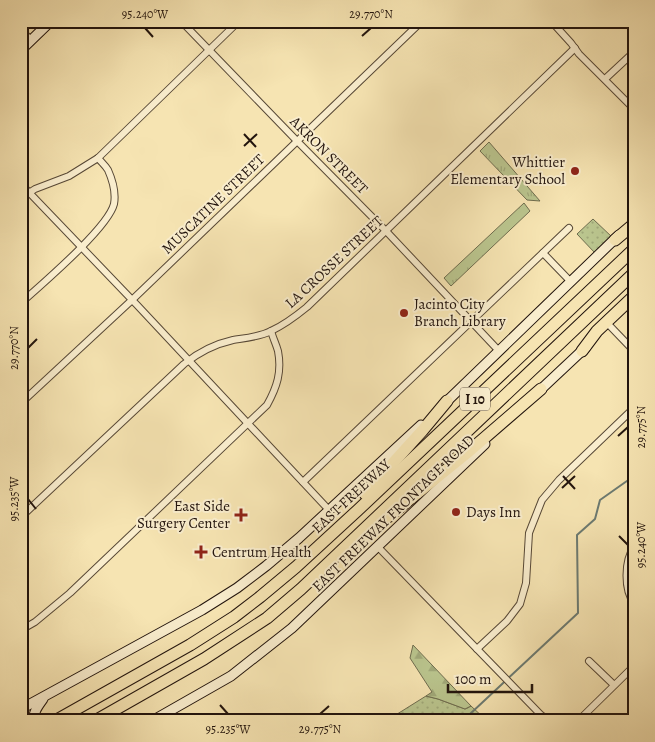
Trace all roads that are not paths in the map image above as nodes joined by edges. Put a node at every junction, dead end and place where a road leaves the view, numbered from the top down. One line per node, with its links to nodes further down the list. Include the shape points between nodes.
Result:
1 (51, 21): 7 (main road)
2 (181, 21): 10 (street, AKRON STREET)
3 (239, 21): 10 (street)
4 (422, 21): 14 (street, MUSCATINE STREET)
5 (553, 22): 8 (street)
6 (21, 30): 7 (street)
7 (31, 40): 9 (main road)
8 (575, 48): 12 (street); 21 (street, LA CROSSE STREET)
9 (21, 50)
10 (209, 50): 14 (street, AKRON STREET); 15 (street)
11 (634, 52): 12 (street)
12 (605, 79): 13 (street)
13 (634, 109)
14 (296, 141): 21 (street, AKRON STREET); 29 (street, MUSCATINE STREET)
15 (98, 158): 17 (street); 23 (street, via 107,168 114,188 114,204 104,222)
16 (21, 184): 17 (street)
17 (29, 193): 18 (street); 23 (street)
18 (21, 198)
19 (634, 222): 22 (highway)
20 (569, 228): 25 (street)
21 (386, 231): 32 (street, AKRON STREET); 34 (street, LA CROSSE STREET, via 307,307)
22 (614, 240): 27 (main road)
23 (80, 247): 29 (street); 31 (street)
24 (634, 249): 49 (highway, EAST FREEWAY / I 10)
25 (543, 253): 27 (street); 32 (street)
26 (634, 272): 50 (highway, I 10)
27 (571, 282): 35 (main road)
28 (634, 296): 36 (highway)
29 (132, 300): 38 (street); 41 (street, MUSCATINE STREET)
30 (634, 301): 33 (main road, EAST FREEWAY FRONTAGE ROAD)
31 (21, 303)
32 (470, 322): 35 (street, AKRON STREET); 44 (street)
33 (609, 325): 36 (main road, EAST FREEWAY FRONTAGE ROAD); 37 (street)
34 (271, 331): 38 (street, LA CROSSE STREET, via 218,344); 43 (street, via 278,350 280,373 267,405)
35 (499, 351): 40 (main road)
36 (582, 351): 39 (main road, EAST FREEWAY FRONTAGE ROAD)
37 (634, 351)
38 (188, 360): 43 (street); 46 (street, LA CROSSE STREET)
39 (542, 389): 47 (main road, EAST FREEWAY FRONTAGE ROAD); 50 (highway)
40 (446, 401): 45 (main road); 49 (highway)
41 (21, 403)
42 (634, 408): 53 (street, via 558,480 542,500 529,533 526,583 520,604)
43 (248, 423): 44 (street); 52 (street, via 70,593)
44 (303, 482): 45 (street)
45 (329, 510): 57 (main road, via 237,588)
46 (21, 517)
47 (378, 547): 53 (street); 64 (main road, EAST FREEWAY FRONTAGE ROAD, via 292,628 236,672)
48 (634, 547): 51 (street, via 626,574 630,598)
49 (315, 549): 62 (highway, EAST FREEWAY / I 10, via 234,617)
50 (324, 568): 63 (highway, I 10, via 267,618 171,679)
51 (634, 603)
52 (21, 630)
53 (478, 649): 65 (street)
54 (589, 660): 56 (street)
55 (634, 666): 56 (street)
56 (614, 685): 66 (street)
57 (44, 697): 58 (main road); 61 (main road, via 35,711)
58 (21, 709)
59 (21, 716): 60 (main road)
60 (24, 721)
61 (34, 721)
62 (54, 721)
63 (95, 721)
64 (152, 721)
65 (549, 721)
66 (578, 721)

